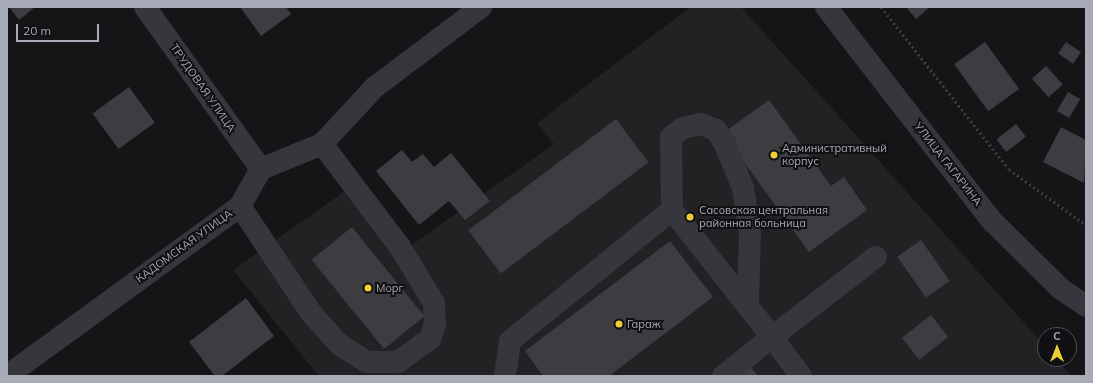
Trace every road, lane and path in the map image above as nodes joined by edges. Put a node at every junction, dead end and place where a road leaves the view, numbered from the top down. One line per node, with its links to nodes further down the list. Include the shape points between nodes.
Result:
1 (145, 7): 6 (street, ТРУДОВАЯ УЛИЦА)
2 (480, 7): 5 (street, via 375,87)
3 (826, 7): 12 (street, УЛИЦА ГАГАРИНА, via 993,222 1061,289)
4 (882, 7): 9 (path, via 1009,170)
5 (322, 144): 6 (street); 7 (street, via 400,247 434,303 435,324 430,339 398,362 367,362 339,344 312,313)
6 (260, 169): 7 (street, КАДОМСКАЯ УЛИЦА)
7 (240, 206): 14 (street, КАДОМСКАЯ УЛИЦА)
8 (672, 210): 11 (street); 11 (street, via 671,136 682,128 701,124 716,130 725,144 743,188 750,233); 15 (street, via 510,341)
9 (1086, 225)
10 (876, 257): 13 (street)
11 (748, 305): 13 (street)
12 (1086, 306)
13 (772, 337): 16 (street); 17 (street)
14 (7, 376)
15 (505, 376)
16 (723, 376)
17 (802, 376)

